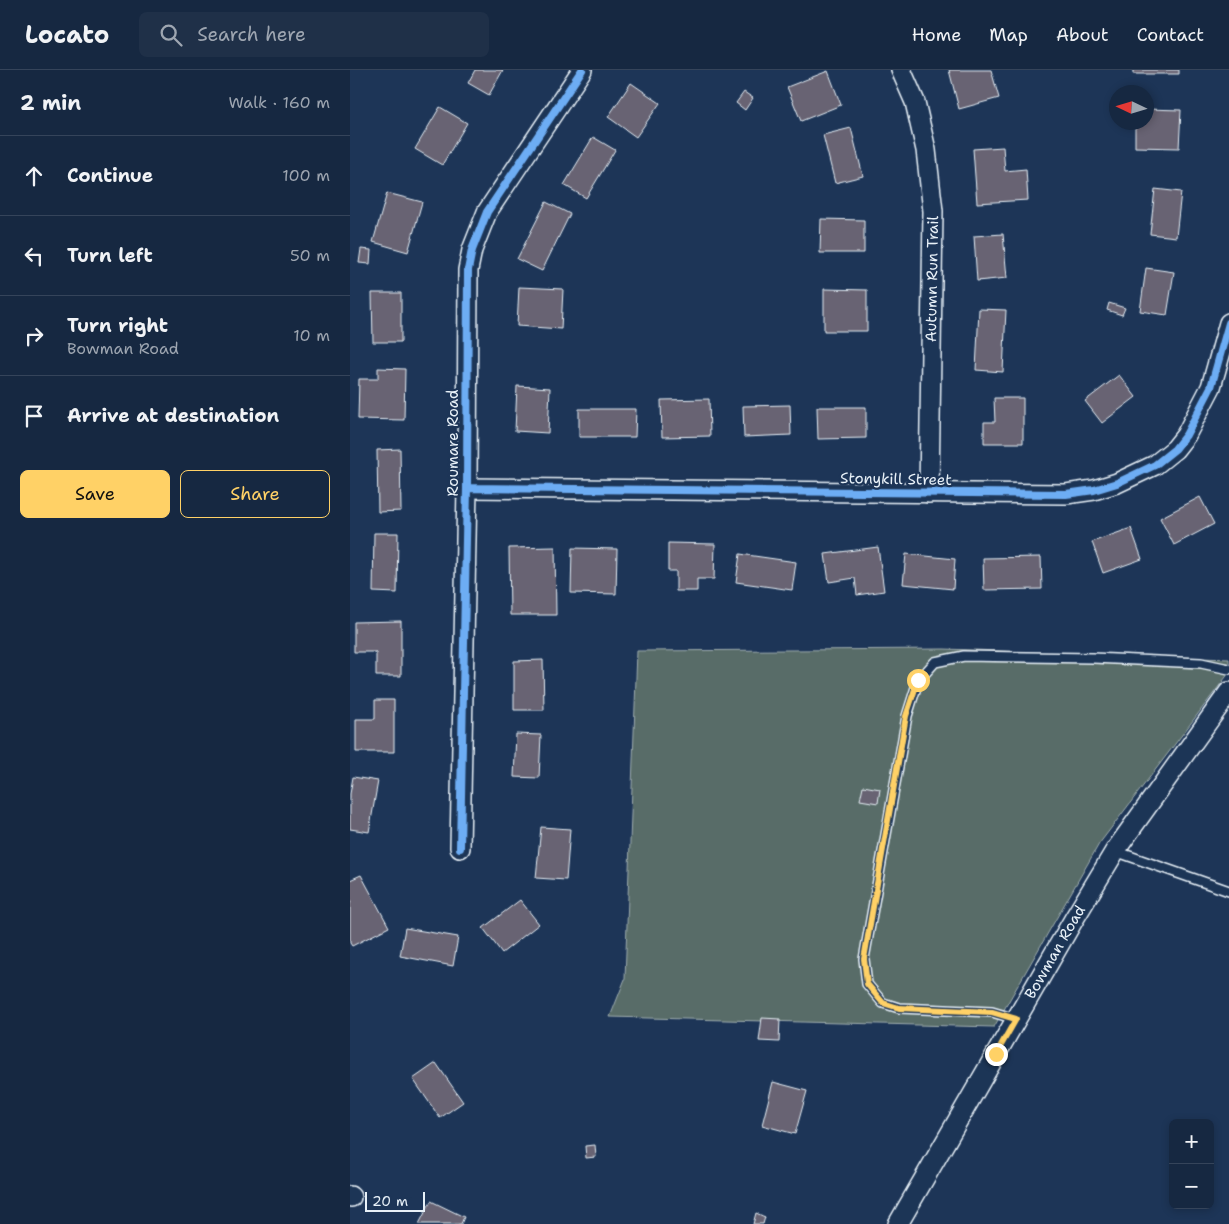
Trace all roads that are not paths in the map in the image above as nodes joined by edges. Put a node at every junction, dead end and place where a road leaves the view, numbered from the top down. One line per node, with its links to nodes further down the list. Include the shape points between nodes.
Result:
1 (582, 70): 4 (street, Roumare Road, via 487,212 472,250 468,270)
2 (901, 70): 5 (street, Autumn Run Trail, via 915,102 926,150 933,211)
3 (1229, 323): 5 (street, Stonykill Street, via 1211,387 1186,435 1155,465 1117,483 1066,494)
4 (467, 488): 5 (street, Stonykill Street); 8 (street, Roumare Road)
5 (929, 493)
6 (1229, 668): 11 (lane, via 1201,663 1094,658 964,656 935,662 918,680 906,716 864,959 867,984 883,1003 899,1008 992,1012)
7 (1229, 692): 9 (street, Bowman Road)
8 (460, 848)
9 (1115, 851): 10 (lane); 11 (street, Bowman Road)
10 (1229, 891)
11 (1016, 1019): 12 (street, Bowman Road)
12 (898, 1224)

